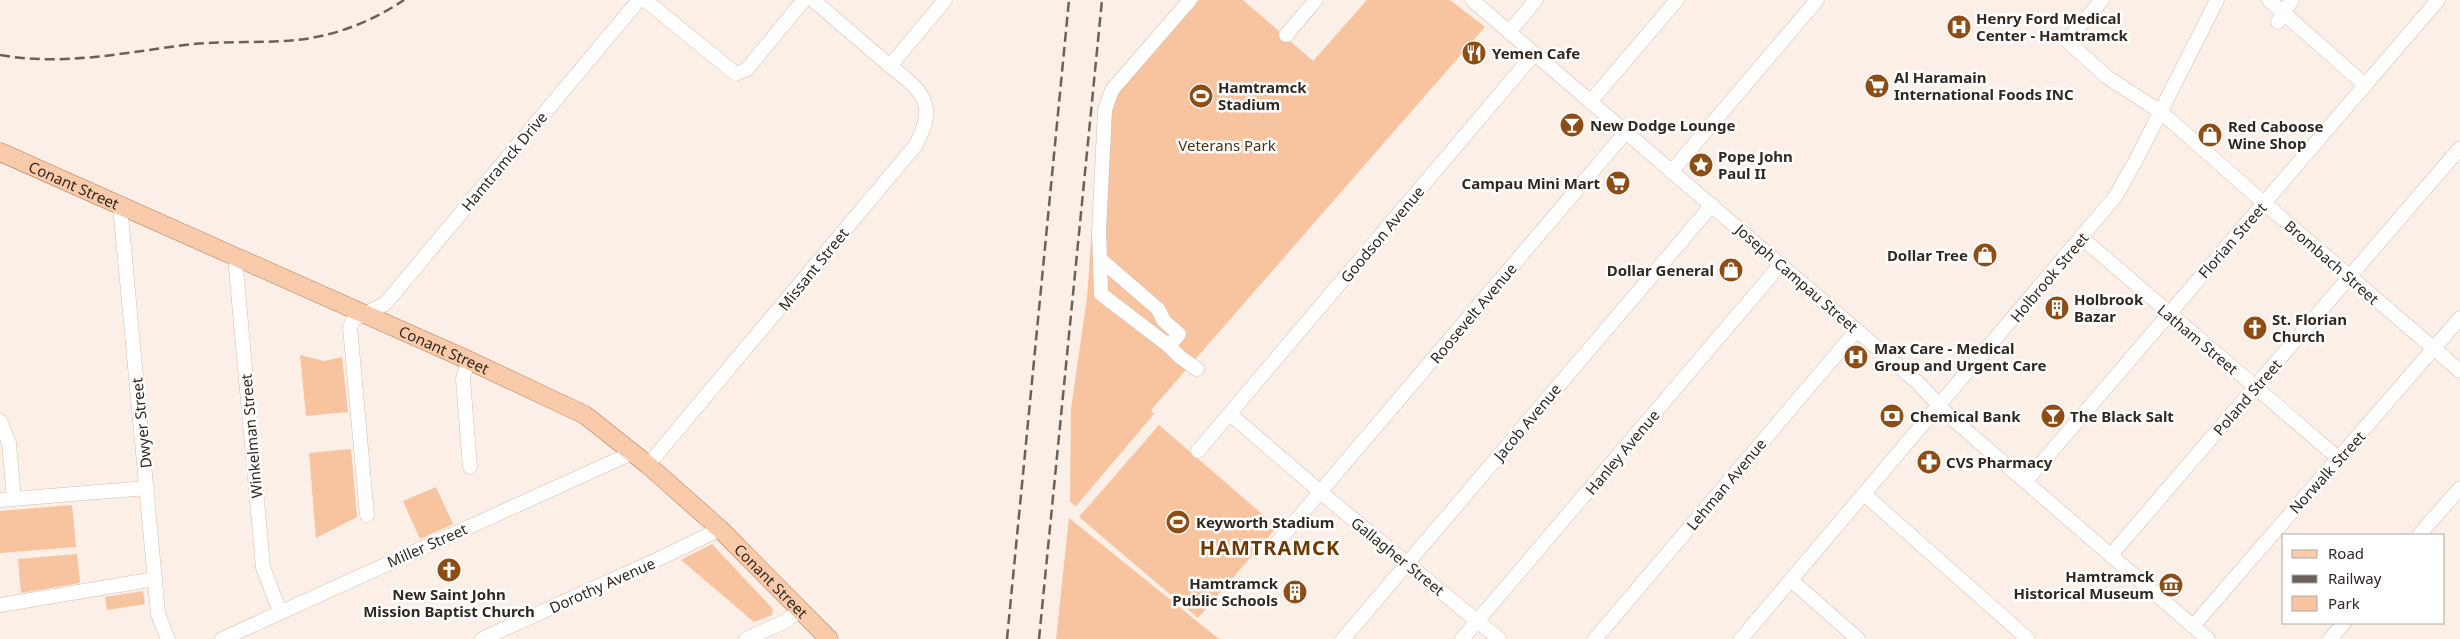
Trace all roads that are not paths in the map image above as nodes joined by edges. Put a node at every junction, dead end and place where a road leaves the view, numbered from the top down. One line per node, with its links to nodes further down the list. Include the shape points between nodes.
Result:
1 (639, 0): 37 (street, Hamtramck Drive, via 385,304)
2 (645, 0): 3 (street, via 736,74 747,69)
3 (804, 0)
4 (813, 0): 21 (street, Missant Street)
5 (945, 0): 21 (street)
6 (1190, 0): 34 (street, via 1112,90 1106,110)
7 (1316, 0): 19 (street)
8 (1472, 0): 18 (street, Joseph Campau Street)
9 (1536, 0): 18 (street)
10 (1677, 0): 23 (street)
11 (1817, 0): 28 (street)
12 (2102, 0): 24 (street, Brombach Street, via 2065,39 2107,77)
13 (2217, 0): 24 (street, Holbrook Street)
14 (2269, 0): 17 (street)
15 (2292, 0): 17 (street)
16 (2438, 0): 22 (street, Florian Street)
17 (2281, 18): 22 (street)
18 (1509, 32): 20 (street, Joseph Campau Street)
19 (1288, 35)
20 (1534, 54): 23 (street, Joseph Campau Street); 48 (street, Goodson Avenue)
21 (890, 66): 53 (street, Missant Street, via 920,91 927,111 926,126 915,146)
22 (2365, 85): 29 (street, Florian Street)
23 (1590, 102): 25 (street, Joseph Campau Street)
24 (2161, 112): 29 (street, Brombach Street); 32 (street, Holbrook Street, via 2115,197)
25 (1625, 133): 28 (street, Joseph Campau Street); 58 (street, Roosevelt Avenue)
26 (2460, 148): 36 (street, Poland Street)
27 (0, 152): 30 (main road, Conant Street)
28 (1671, 172): 31 (street, Joseph Campau Street)
29 (2264, 203): 36 (street, Brombach Street); 38 (street, Florian Street)
30 (120, 205): 33 (main road, Conant Street); 56 (street, Dwyer Street)
31 (1712, 205): 35 (street, Joseph Campau Street); 66 (street, Jacob Avenue)
32 (2082, 238): 38 (street, Latham Street); 47 (street, Holbrook Street)
33 (235, 256): 37 (main road, Conant Street); 71 (street, Winkelman Street, via 263,567)
34 (1100, 258): 41 (street, via 1101,294); 41 (street, via 1158,309 1164,321 1179,334)
35 (1781, 264): 40 (street, Joseph Campau Street); 72 (street, Hanley Avenue)
36 (2350, 277): 42 (street, Brombach Street); 46 (street, Poland Street)
37 (363, 313): 43 (main road, Conant Street); 61 (street, via 354,319 350,327)
38 (2168, 314): 46 (street, Latham Street); 55 (street, Florian Street)
39 (2460, 318): 42 (street, Norwalk Street)
40 (1857, 330): 47 (street, Joseph Campau Street, via 1917,382); 83 (street, Lehman Avenue)
41 (1169, 346): 44 (street)
42 (2434, 349): 45 (street, Brombach Street); 52 (street, Norwalk Street)
43 (468, 360): 51 (main road, Conant Street, via 586,416); 54 (street, via 463,379)
44 (1197, 369)
45 (2460, 371)
46 (2255, 387): 52 (street, Latham Street); 65 (street, Poland Street)
47 (1938, 406): 55 (street, Joseph Campau Street); 59 (street, Holbrook Street)
48 (1230, 414): 50 (street, Goodson Avenue); 58 (street, Gallagher Street)
49 (0, 421): 60 (street, via 8,443)
50 (1198, 451)
51 (632, 454): 53 (main road, Conant Street); 71 (street, Miller Street)
52 (2338, 458): 74 (street, Norwalk Street)
53 (648, 466): 62 (main road, Conant Street)
54 (470, 467)
55 (2026, 480): 65 (street, Joseph Campau Street)
56 (147, 488): 60 (street); 67 (street, Dwyer Street)
57 (2460, 488): 63 (street)
58 (1321, 492): 64 (street, Roosevelt Avenue); 66 (street, Gallagher Street)
59 (1864, 494): 68 (street, Holbrook Street); 86 (street)
60 (7, 500)
61 (368, 515)
62 (720, 529): 70 (main road, Conant Street); 77 (street, Dorothy Avenue)
63 (2420, 534)
64 (1276, 544)
65 (2111, 555): 74 (street, Joseph Campau Street)
66 (1408, 563): 72 (street, Gallagher Street); 80 (street, Jacob Avenue)
67 (154, 578): 69 (street); 75 (street, Dwyer Street, via 158,614)
68 (1791, 580): 84 (street, Holbrook Street); 85 (street)
69 (0, 605)
70 (801, 609): 78 (street, via 786,621); 79 (main road, Conant Street)
71 (280, 612): 76 (street, Miller Street)
72 (1478, 621): 81 (street, Hanley Avenue); 82 (street, Gallagher Street)
73 (2343, 624): 88 (street)
74 (2193, 626): 87 (street, Joseph Campau Street)
75 (168, 639)
76 (222, 639)
77 (482, 639)
78 (746, 639)
79 (829, 639)
80 (1343, 639)
81 (1462, 639)
82 (1499, 639)
83 (1595, 639)
84 (1741, 639)
85 (1858, 639)
86 (2028, 639)
87 (2208, 639)
88 (2330, 639)

